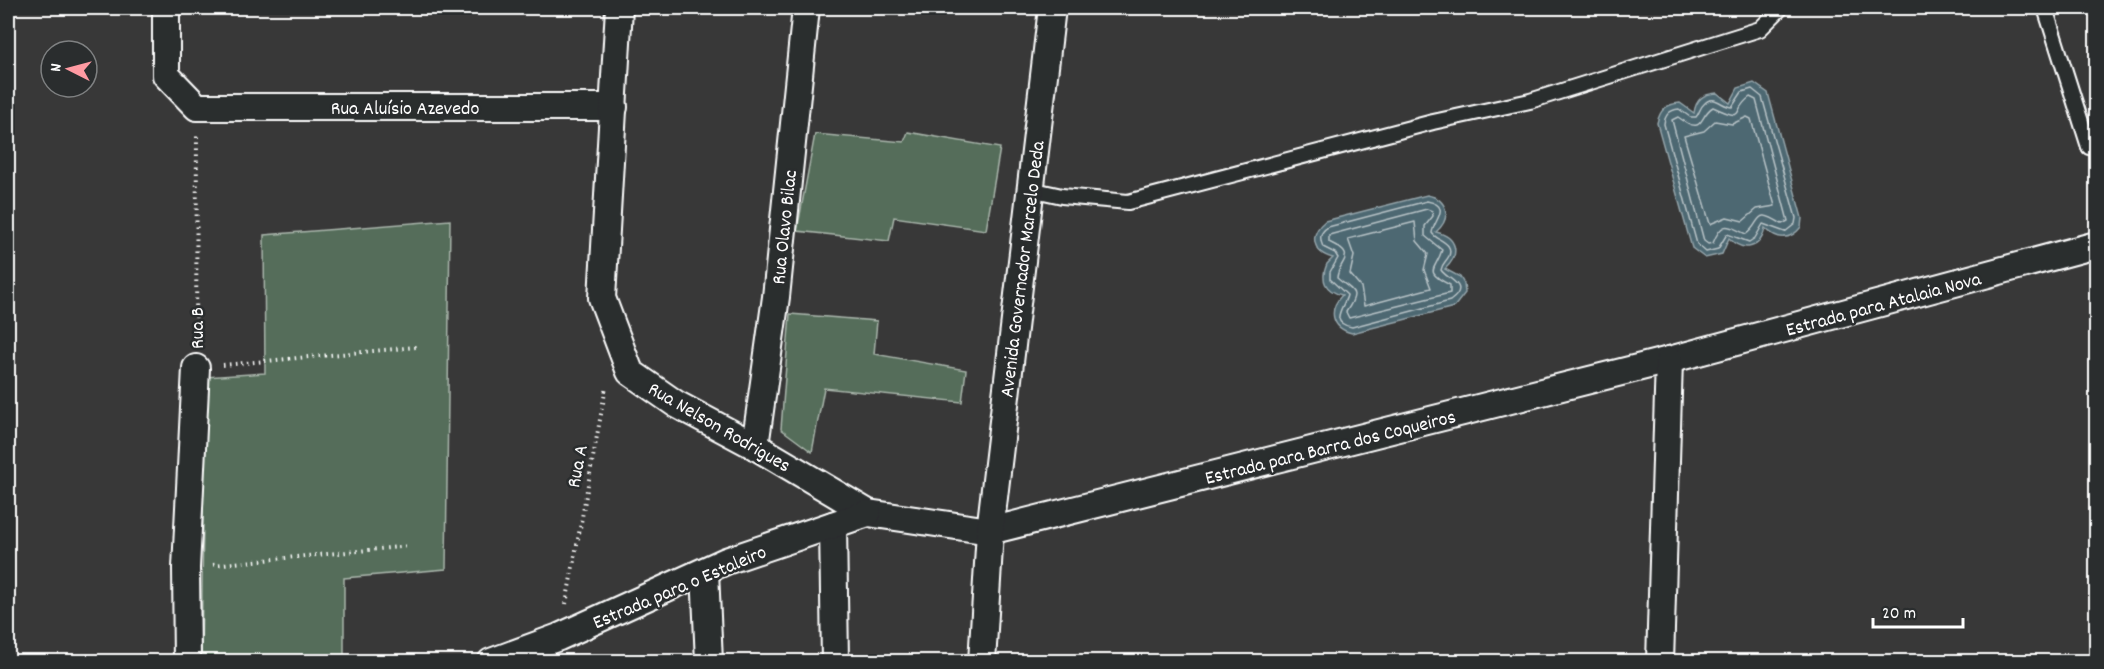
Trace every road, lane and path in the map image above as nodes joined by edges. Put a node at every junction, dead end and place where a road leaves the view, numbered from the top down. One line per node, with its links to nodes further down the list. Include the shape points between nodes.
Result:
1 (166, 8): 7 (street, via 166,75)
2 (619, 8): 8 (street, Rua Nelson Rodrigues)
3 (806, 8): 16 (street, Rua Olavo Bilac, via 776,297)
4 (1052, 8): 10 (street, Avenida Governador Marcelo Deda)
5 (1781, 8): 10 (lane, via 1760,29 1530,101 1433,122 1128,202)
6 (2045, 8): 9 (lane)
7 (197, 107): 8 (street, Rua Aluísio Azevedo); 14 (path, Rua B)
8 (614, 107): 16 (street, Rua Nelson Rodrigues, via 603,298 630,372 676,404)
9 (2089, 147)
10 (1030, 189): 19 (street, Avenida Governador Marcelo Deda)
11 (2097, 245): 13 (street, Estrada para Atalaia Nova)
12 (416, 347): 14 (path)
13 (1669, 360): 19 (street, Estrada para Barra dos Coqueiros); 29 (street)
14 (196, 368): 21 (street, Rua B)
15 (608, 378): 23 (path, Rua A)
16 (755, 446): 17 (street, Rua Nelson Rodrigues)
17 (868, 513): 18 (street, Estrada para o Estaleiro); 19 (street, Rua Nelson Rodrigues)
18 (833, 525): 22 (street, Estrada para o Estaleiro); 27 (street)
19 (990, 531): 28 (street, Avenida Governador Marcelo Deda)
20 (410, 546): 21 (path)
21 (186, 568): 24 (street, Rua B)
22 (705, 571): 23 (street, Estrada para o Estaleiro); 26 (street)
23 (559, 637): 25 (street, Estrada para o Estaleiro)
24 (187, 662)
25 (491, 662)
26 (710, 662)
27 (835, 662)
28 (982, 662)
29 (1660, 662)

